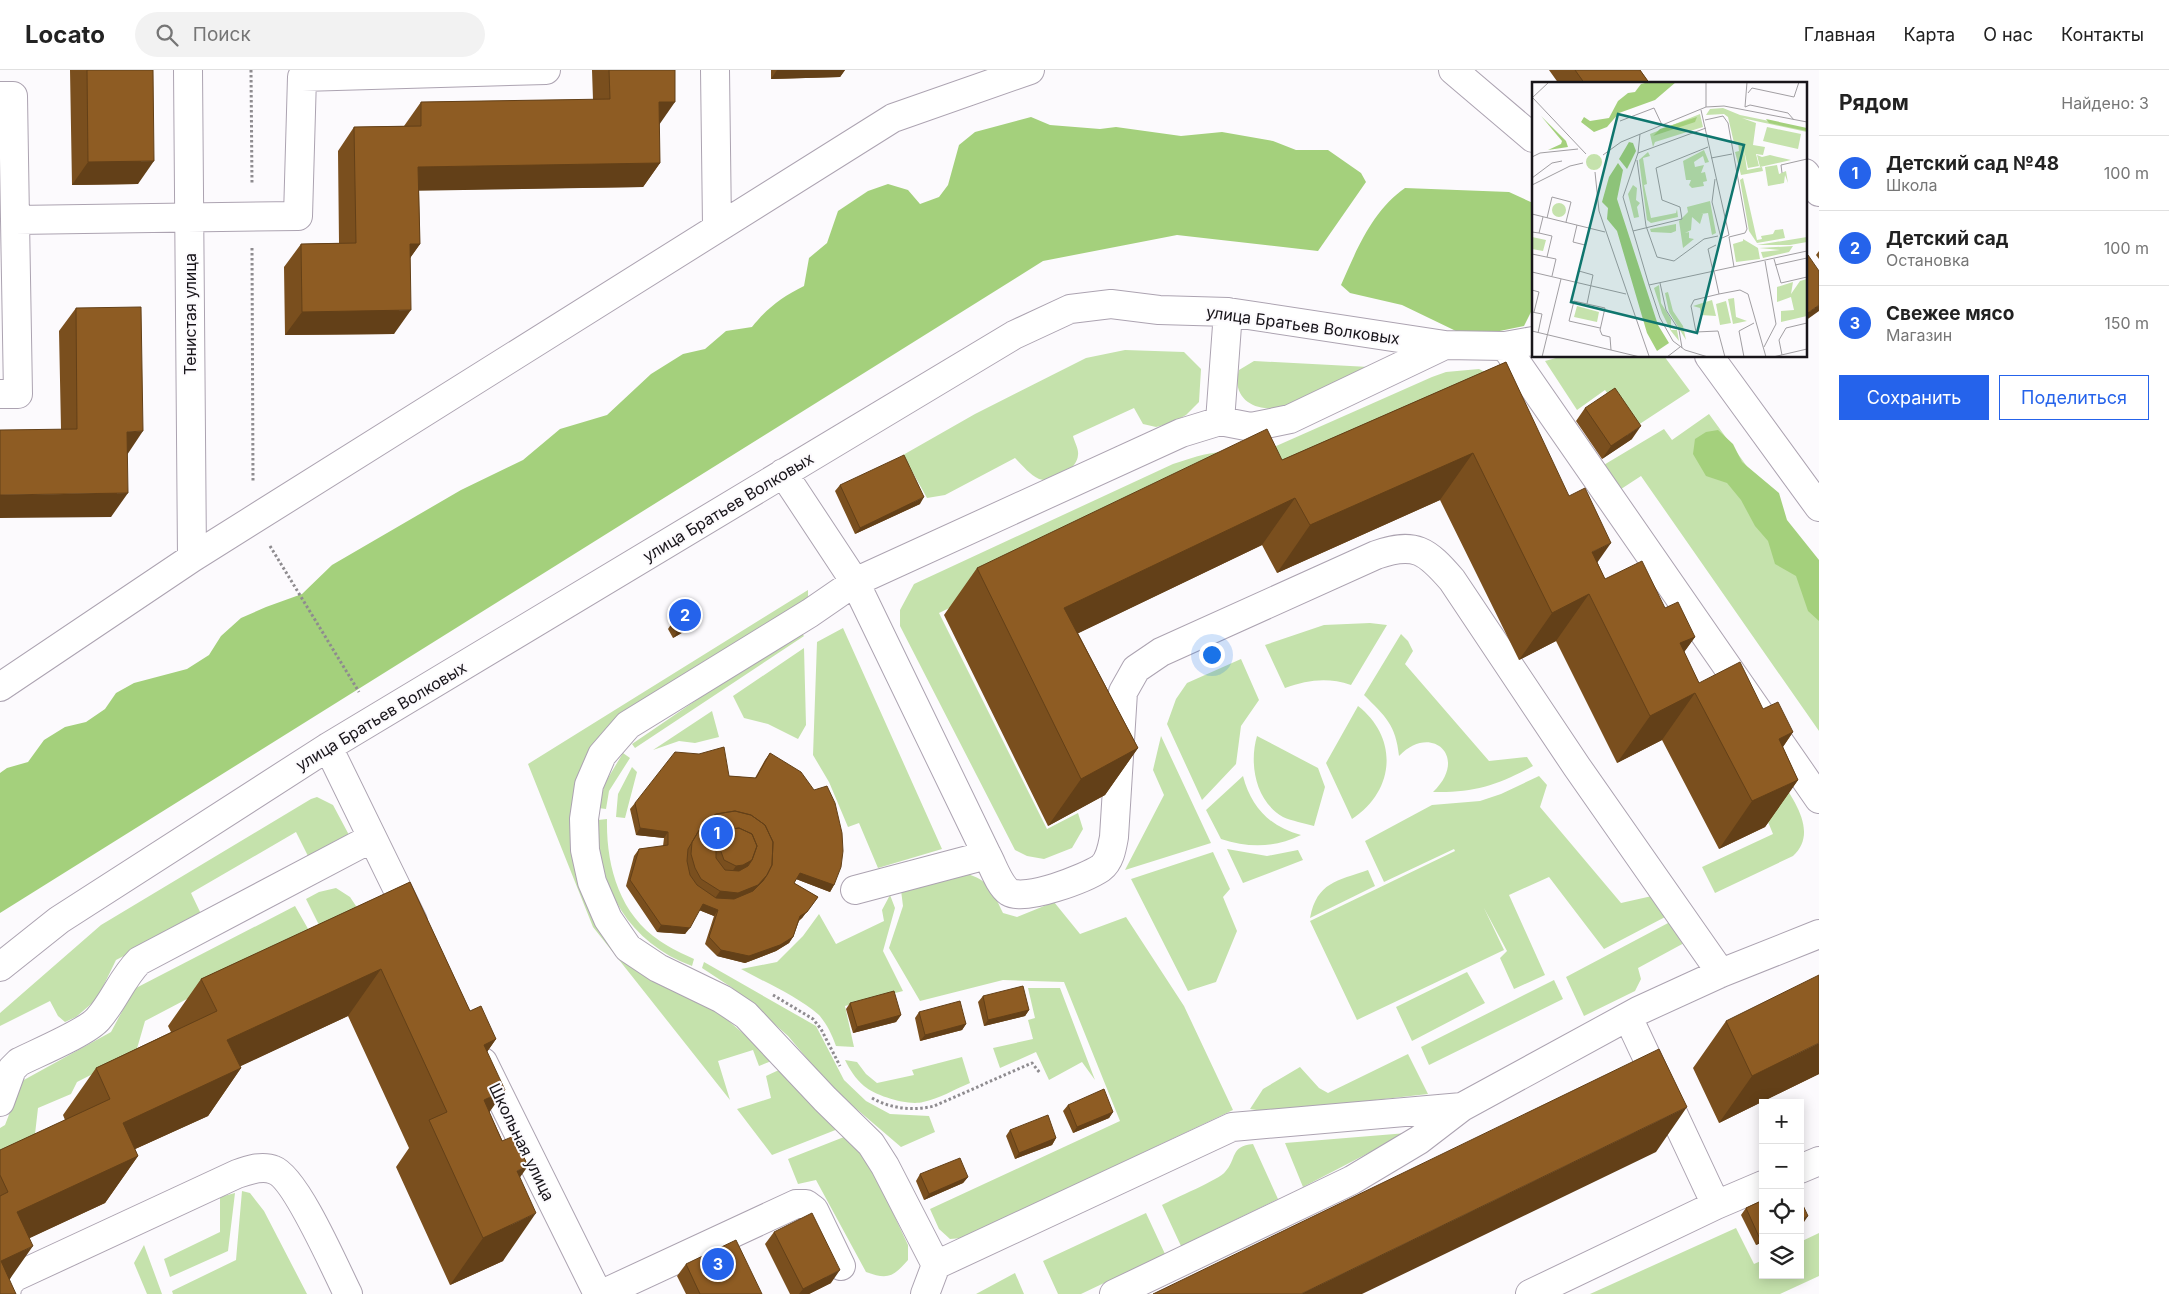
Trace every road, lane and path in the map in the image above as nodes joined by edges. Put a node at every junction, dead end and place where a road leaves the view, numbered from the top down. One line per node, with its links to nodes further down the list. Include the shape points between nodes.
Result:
1 (188, 70): 12 (street, Тенистая улица)
2 (251, 70): 11 (path)
3 (546, 70): 11 (street, via 302,77 298,216)
4 (716, 70): 14 (street)
5 (1030, 70): 14 (street, via 893,118)
6 (1453, 70): 8 (street)
7 (0, 96): 13 (street, via 14,96)
8 (1532, 137)
9 (1806, 174): 10 (street)
10 (1819, 192)
11 (252, 217): 12 (street); 24 (path)
12 (189, 218): 13 (street); 25 (street, Тенистая улица)
13 (16, 220): 20 (street, via 18,394)
14 (717, 226): 24 (street)
15 (1228, 312): 17 (street, улица Братьев Волковых); 21 (street); 22 (street, улица Братьев Волковых, via 1159,310 1111,304 1070,309 1014,335)
16 (1532, 342): 18 (street, улица Братьев Волковых)
17 (1446, 345): 18 (street, улица Братьев Волковых); 21 (street, via 1290,418 1251,427)
18 (1505, 346): 30 (street)
19 (1711, 358): 23 (street)
20 (0, 394)
21 (1220, 421): 26 (street, via 1181,433)
22 (783, 473): 26 (street); 28 (street, улица Братьев Волковых)
23 (1818, 505)
24 (254, 519): 25 (street); 28 (path)
25 (192, 558): 27 (street)
26 (855, 582): 32 (street); 50 (street, via 628,725 602,755 589,785 584,819 585,850 592,882 608,919 628,948 658,968 722,999 746,1015 871,1144 886,1166)
27 (0, 687)
28 (375, 718): 29 (street, улица Братьев Волковых)
29 (328, 747): 31 (street); 36 (street, улица Братьев Волковых, via 58,920)
30 (1819, 799)
31 (372, 838): 35 (street); 44 (street, via 139,961 98,1019 88,1028 19,1062 12,1069)
32 (987, 855): 33 (street); 37 (street, via 1008,891 1018,896 1036,894 1101,867 1112,853 1123,692 1136,669 1161,652 1376,555 1394,548 1409,548 1433,558 1452,580)
33 (855, 890)
34 (1819, 934): 37 (street)
35 (425, 946)
36 (0, 967)
37 (1721, 973): 39 (street)
38 (772, 994): 41 (path, via 813,1019)
39 (1628, 1017): 45 (street); 49 (street)
40 (474, 1044): 54 (street, Школьная улица)
41 (842, 1070)
42 (1040, 1074): 43 (path, via 1032,1063 919,1110 878,1102)
43 (866, 1094)
44 (0, 1102)
45 (1462, 1107): 50 (street, via 1232,1128); 57 (street, via 1419,1140 1352,1180)
46 (1819, 1161): 47 (street)
47 (1804, 1167)
48 (1759, 1187): 49 (street)
49 (1716, 1205): 58 (street)
50 (936, 1264): 56 (street)
51 (841, 1266): 55 (street, via 814,1210 806,1204 796,1204)
52 (6, 1294): 53 (street, via 8,1284 15,1277 237,1174 264,1168 275,1170 294,1189)
53 (348, 1294)
54 (598, 1294)
55 (602, 1294)
56 (925, 1294)
57 (1114, 1294)
58 (1530, 1294)

